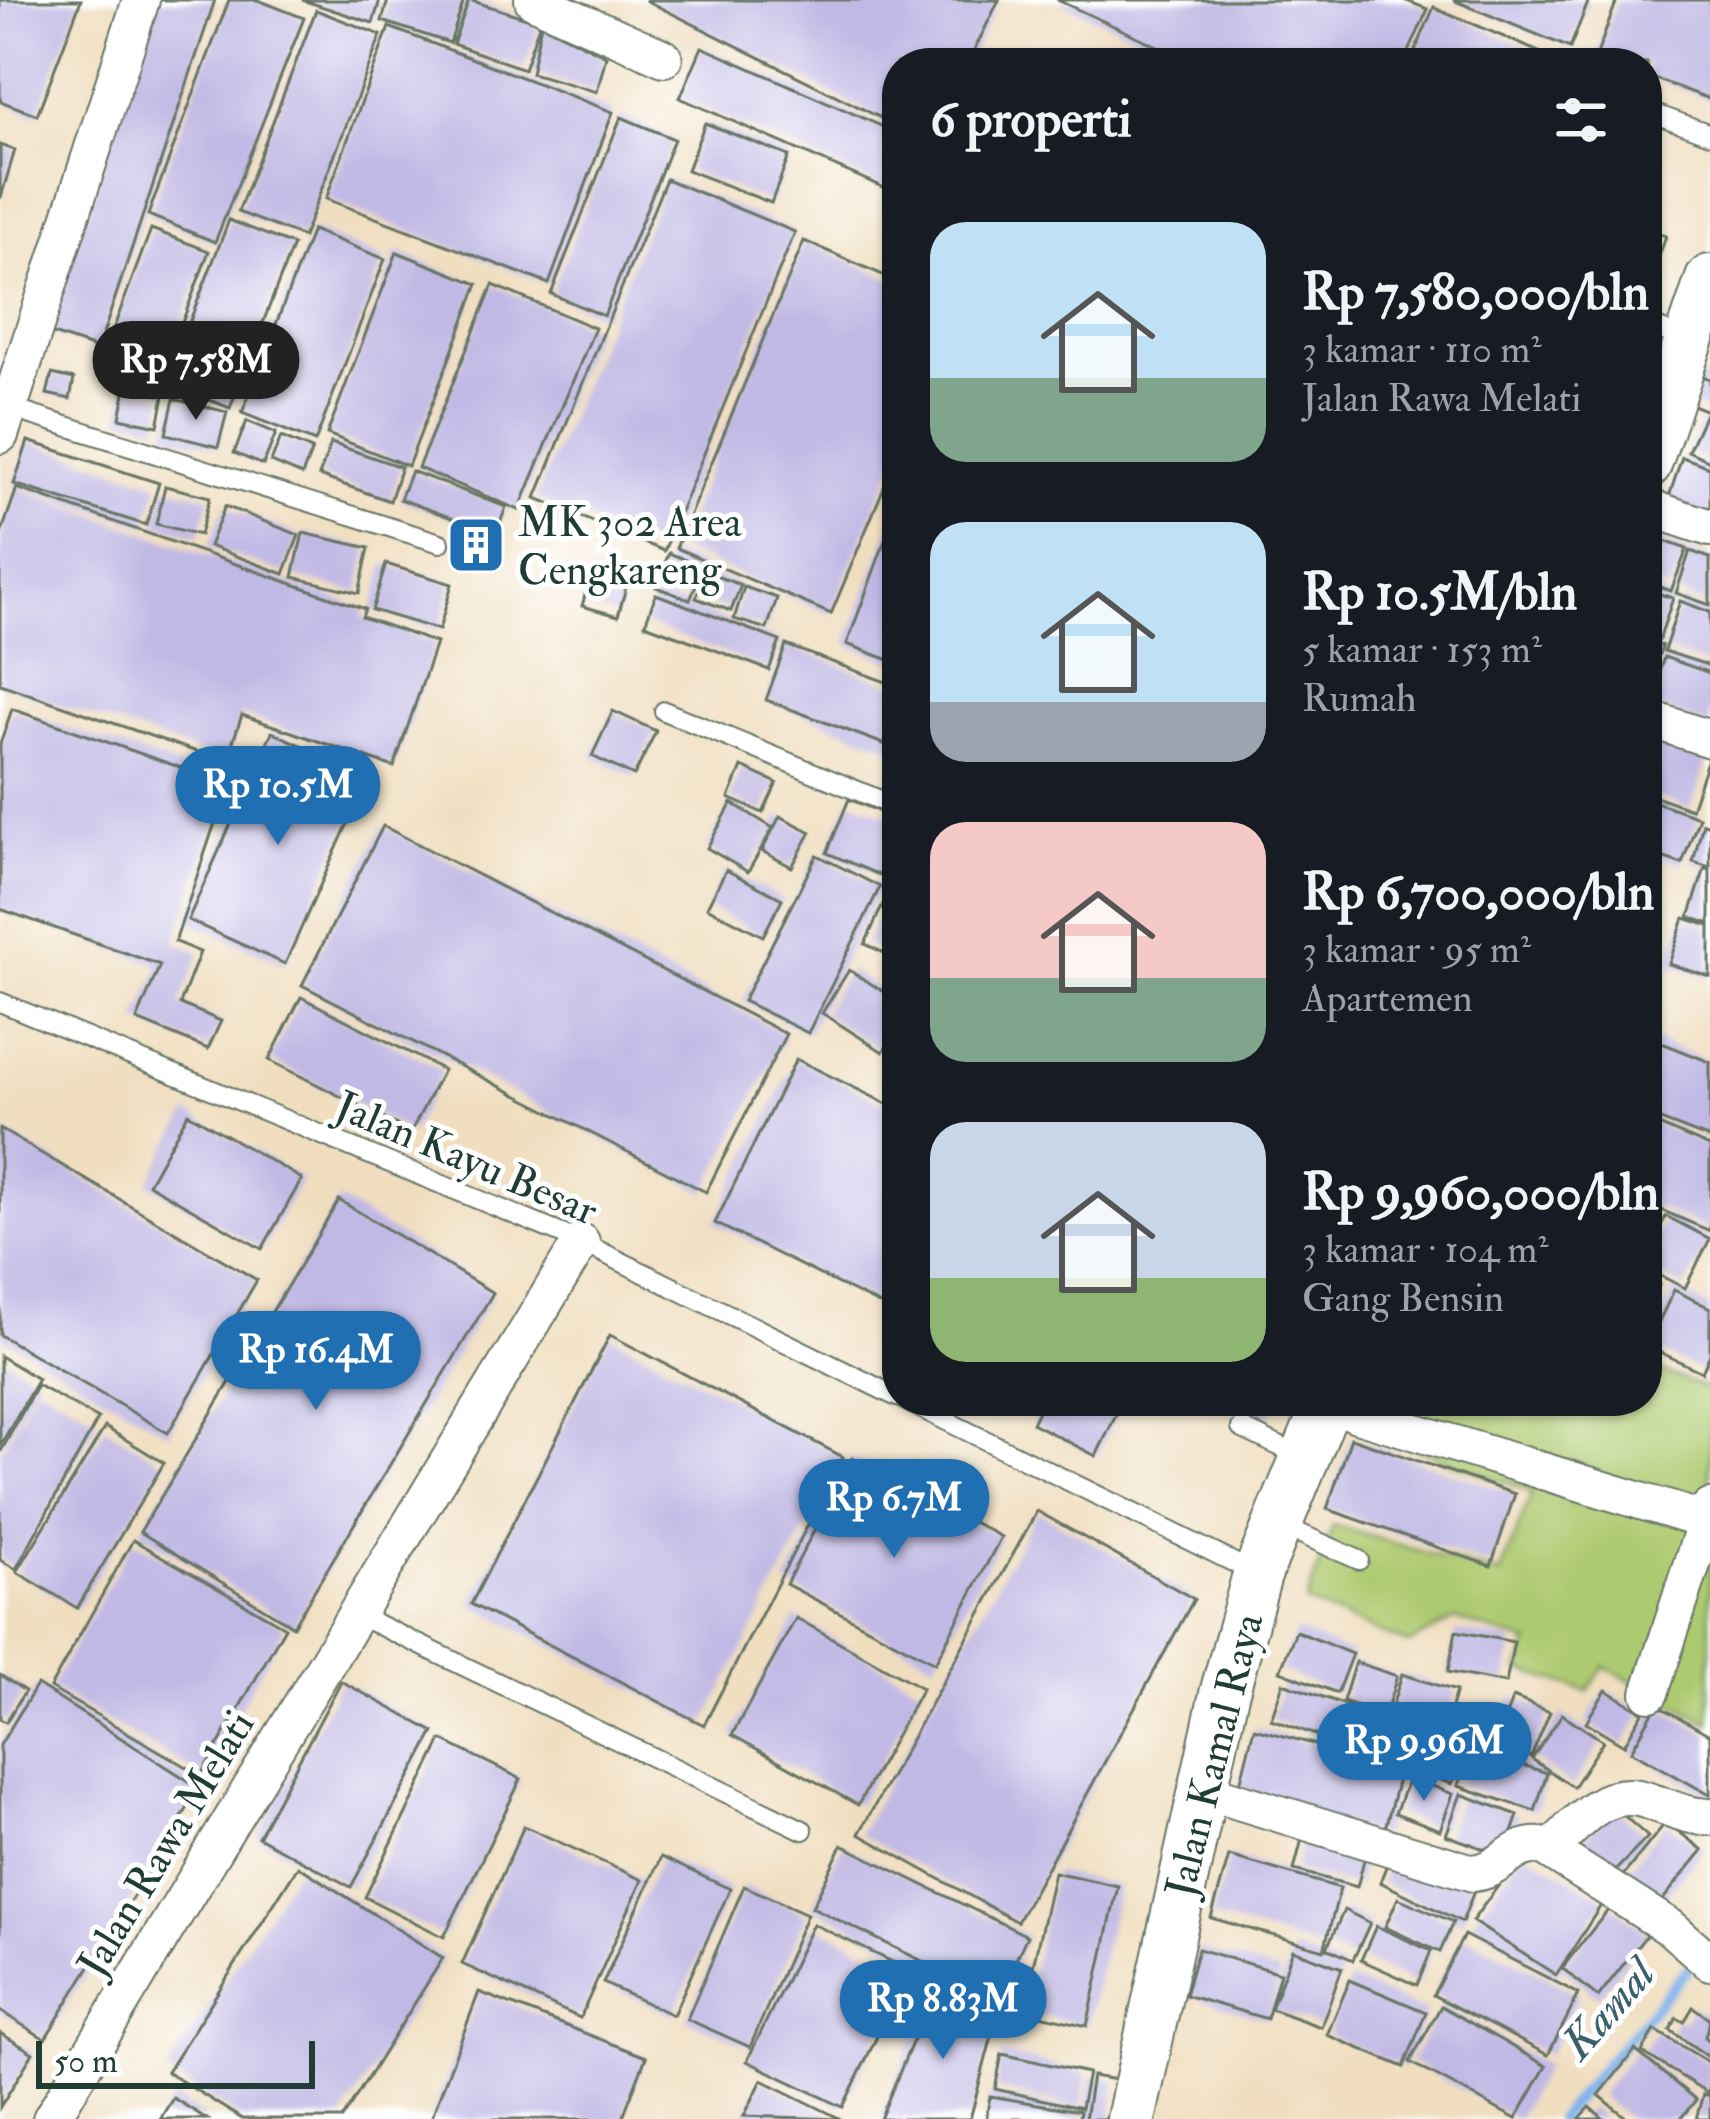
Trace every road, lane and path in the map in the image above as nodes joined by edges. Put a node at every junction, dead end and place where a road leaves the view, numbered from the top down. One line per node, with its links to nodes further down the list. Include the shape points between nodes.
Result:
1 (141, 0): 9 (street)
2 (533, 0): 3 (street)
3 (664, 58)
4 (1662, 116): 5 (lane)
5 (1710, 134)
6 (1710, 279): 7 (main road)
7 (1668, 333): 8 (main road)
8 (1662, 370)
9 (4, 422): 12 (lane)
10 (1662, 512): 11 (street)
11 (1710, 528)
12 (440, 544)
13 (664, 711): 16 (lane)
14 (1662, 723): 15 (street)
15 (1710, 739)
16 (882, 801)
17 (0, 1002): 18 (lane, Jalan Kayu Besar)
18 (581, 1242): 19 (lane, Jalan Kayu Besar); 29 (street, Jalan Rawa Melati)
19 (882, 1389)
20 (936, 1416): 28 (lane)
21 (1322, 1416): 24 (main road, Jalan Kamal Raya)
22 (1364, 1416): 25 (street)
23 (1241, 1428): 24 (lane)
24 (1304, 1458): 26 (main road, Jalan Kamal Raya)
25 (1708, 1514): 30 (street)
26 (1277, 1524): 27 (lane); 28 (main road, Jalan Kamal Raya)
27 (1359, 1560)
28 (1257, 1574): 31 (main road, Jalan Kamal Raya, via 1215,1692)
29 (356, 1614): 33 (lane); 36 (street, Jalan Rawa Melati)
30 (1650, 1693)
31 (1202, 1790): 34 (street, via 1473,1873 1496,1868 1521,1846); 37 (main road, Jalan Kamal Raya)
32 (1710, 1817): 34 (street, via 1622,1798 1585,1814)
33 (803, 1830)
34 (1551, 1850): 35 (street)
35 (1710, 1962)
36 (51, 2119)
37 (1131, 2119)

